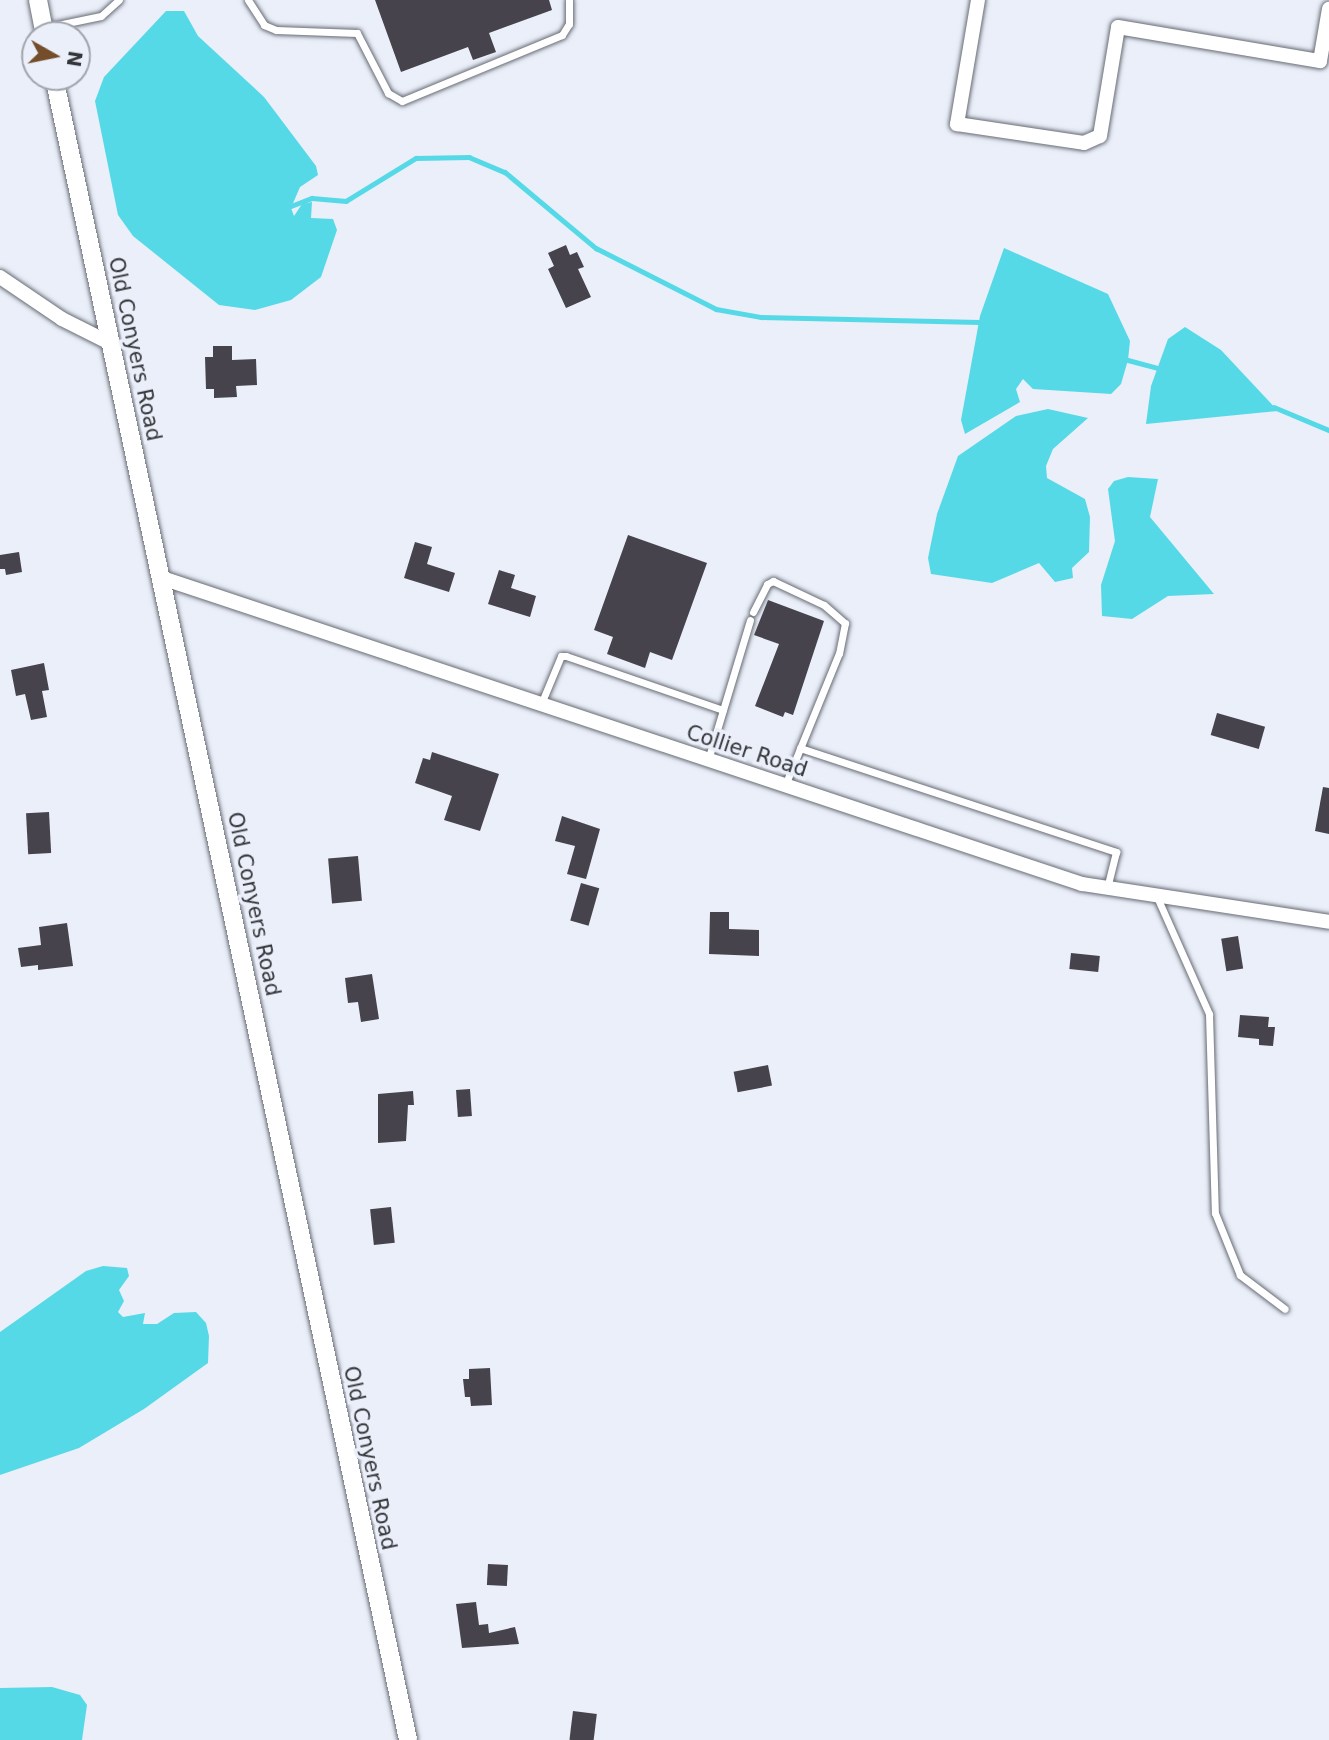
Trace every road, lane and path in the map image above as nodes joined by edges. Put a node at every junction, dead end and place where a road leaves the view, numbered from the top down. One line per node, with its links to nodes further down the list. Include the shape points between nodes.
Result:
1 (37, 0): 8 (street)
2 (119, 0): 9 (lane, via 101,16)
3 (248, 0): 6 (lane)
4 (569, 0): 6 (lane, via 569,24 562,34 402,101 388,93 357,33 276,30 264,25)
5 (978, 0): 10 (street, via 957,124 1084,144 1100,136 1118,27)
6 (255, 4)
7 (1329, 9): 10 (street)
8 (42, 21)
9 (82, 21)
10 (1325, 61)
11 (57, 91): 13 (street, Old Conyers Road)
12 (0, 277): 13 (street, via 62,319)
13 (110, 343): 14 (street, Old Conyers Road)
14 (162, 578): 17 (street, Collier Road); 26 (street, Old Conyers Road)
15 (753, 611): 19 (lane, via 773,581 824,605 845,623 839,653)
16 (750, 620): 18 (lane)
17 (541, 704): 18 (lane, via 561,656 566,656); 20 (street, Collier Road)
18 (723, 710): 20 (lane)
19 (800, 748): 21 (lane); 22 (lane, via 1116,852)
20 (708, 760): 21 (street, Collier Road)
21 (785, 785): 22 (street, Collier Road, via 1082,884)
22 (1107, 888): 23 (street, Collier Road)
23 (1157, 897): 24 (street, Collier Road); 25 (lane, via 1209,1014 1214,1213 1240,1275)
24 (1329, 922)
25 (1285, 1309)
26 (408, 1740)

